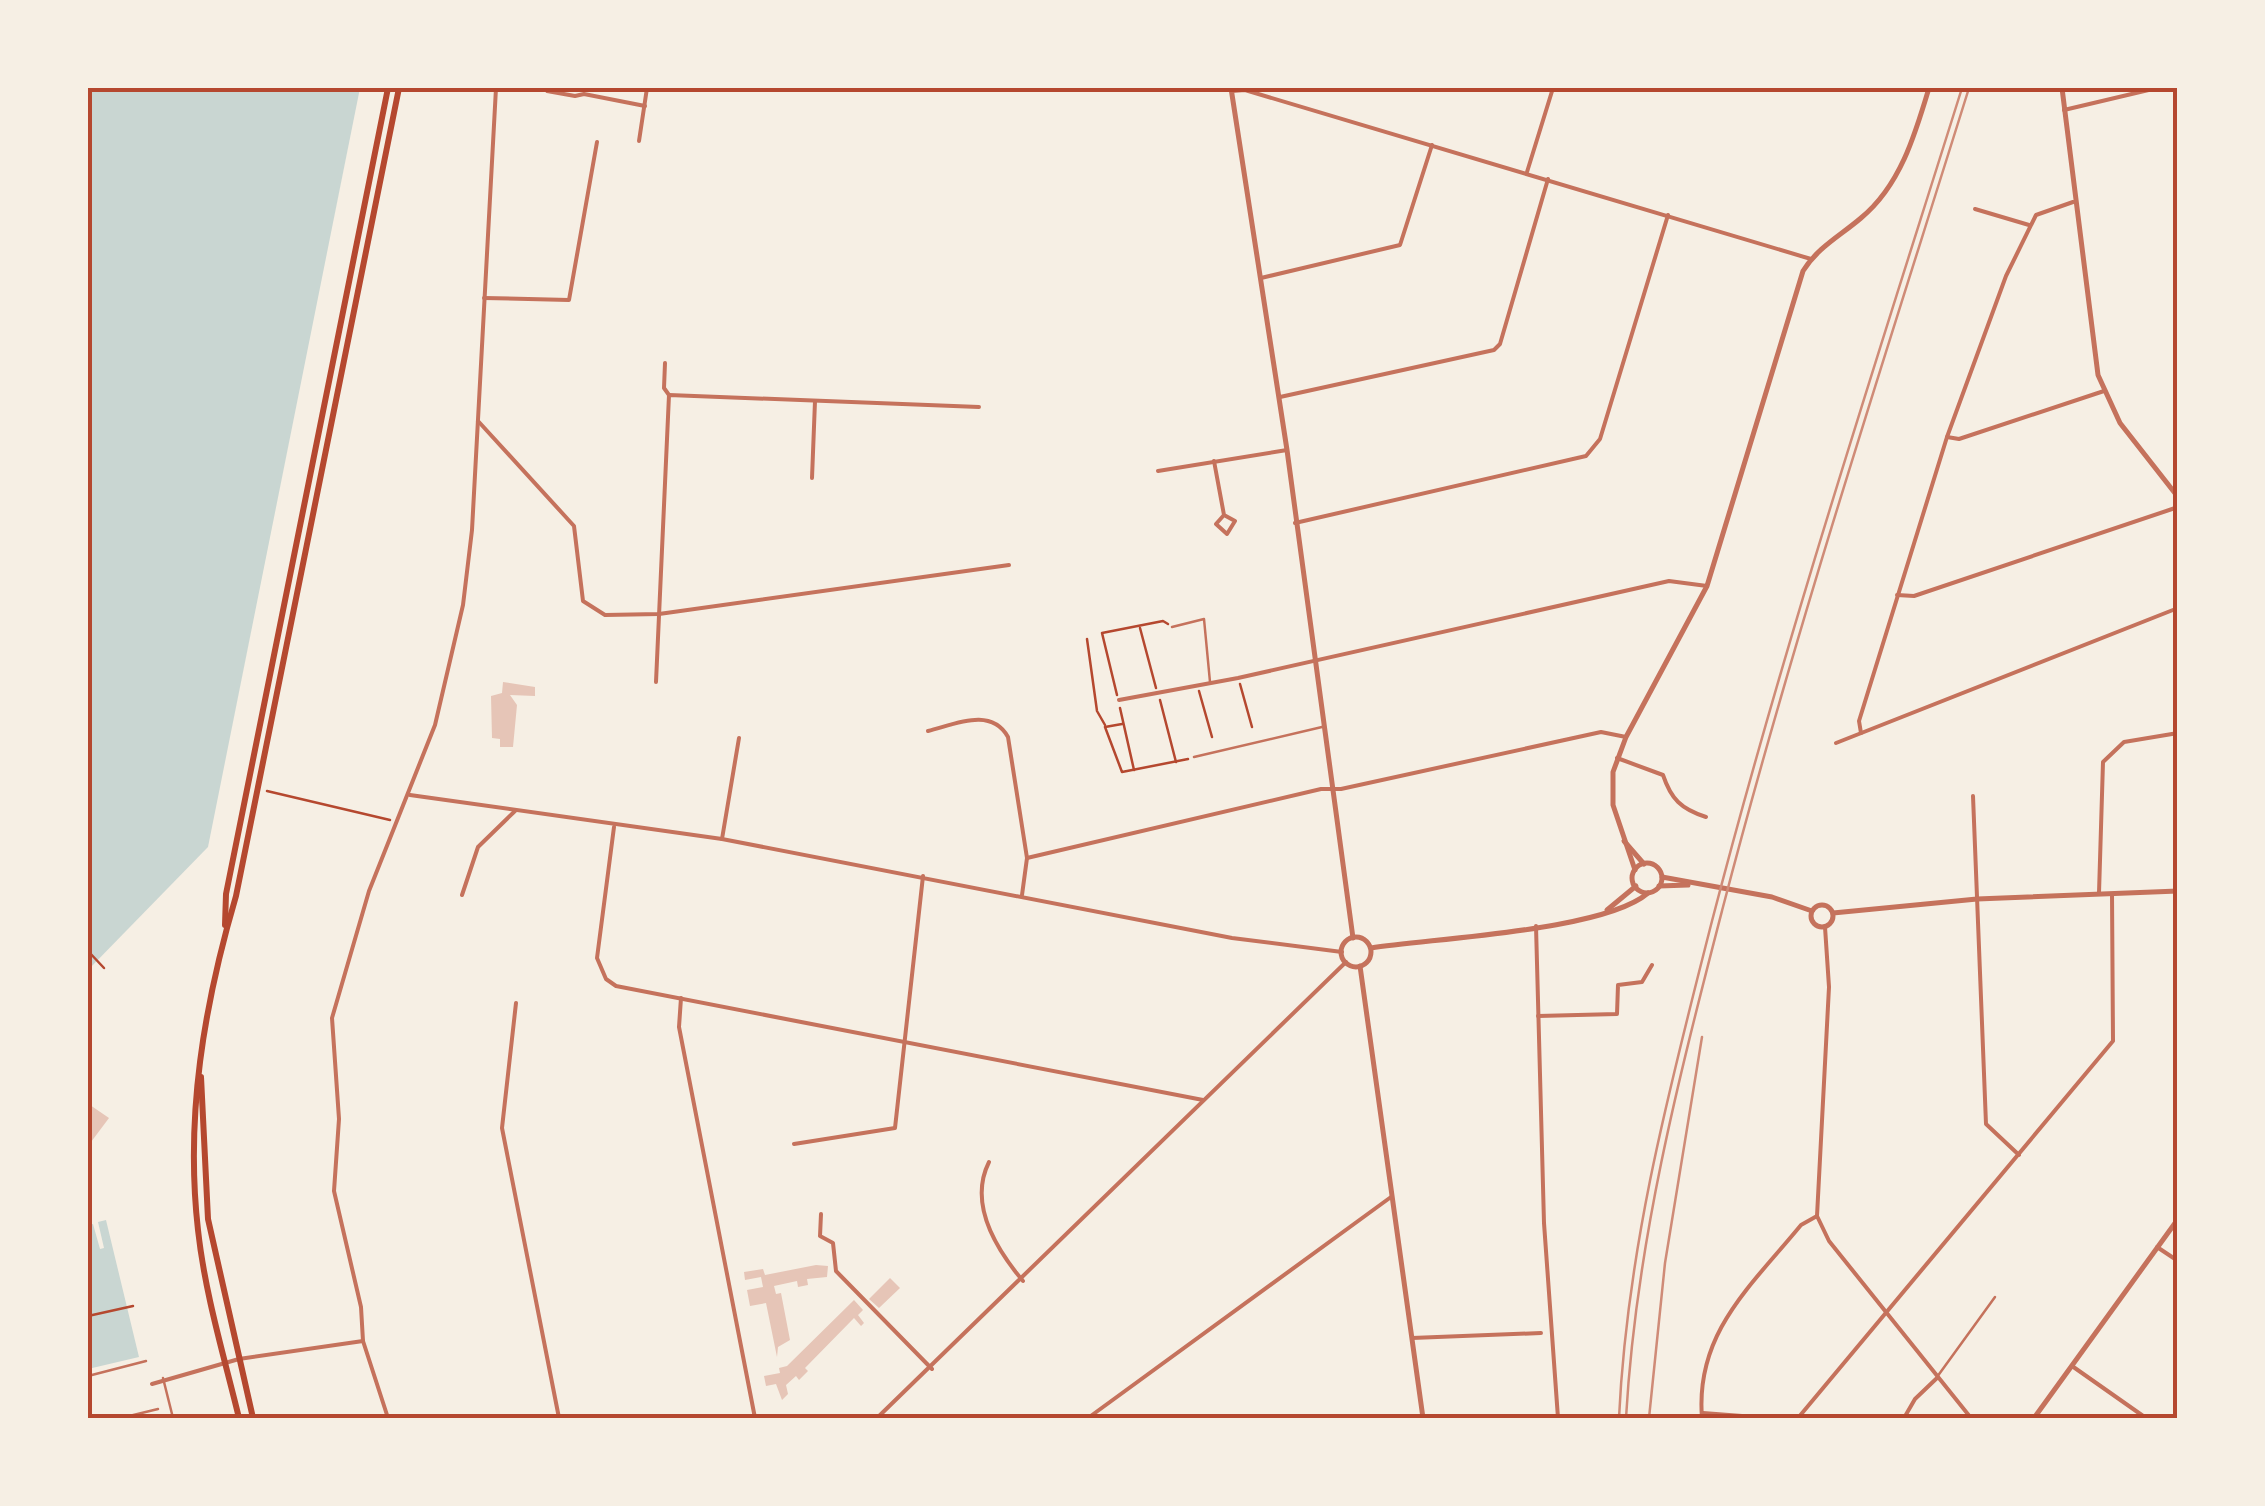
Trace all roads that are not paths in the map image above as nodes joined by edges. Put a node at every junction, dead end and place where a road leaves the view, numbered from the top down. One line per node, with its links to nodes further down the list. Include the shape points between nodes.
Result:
1 (388, 88): 89 (main road, via 226,894)
2 (398, 88): 89 (main road)
3 (496, 88): 25 (street)
4 (548, 88): 11 (street, via 575,96)
5 (647, 88): 12 (street)
6 (1553, 88): 17 (street)
7 (1929, 88): 23 (street, via 1888,190)
8 (2062, 88): 13 (street)
9 (2157, 88): 13 (street)
10 (1231, 89): 16 (street); 24 (street)
11 (584, 90): 12 (street)
12 (644, 106): 14 (street)
13 (2064, 110): 19 (street)
14 (639, 141)
15 (598, 142): 25 (street, via 569,300)
16 (1432, 145): 17 (street); 24 (street, via 1400,245)
17 (1526, 172): 18 (street)
18 (1548, 179): 21 (street); 29 (street, via 1494,350)
19 (2073, 202): 22 (street, via 2046,210); 27 (street)
20 (1975, 208): 22 (street)
21 (1668, 215): 23 (street); 41 (street, via 1600,439 1586,456)
22 (2029, 225): 33 (street)
23 (1811, 258): 43 (street)
24 (1261, 278): 29 (street)
25 (484, 298): 32 (street)
26 (664, 363): 28 (street)
27 (2104, 392): 33 (street); 38 (street)
28 (669, 395): 30 (street); 46 (street)
29 (1279, 397): 34 (street)
30 (815, 400): 31 (street); 37 (street)
31 (979, 406)
32 (478, 422): 46 (street, via 574,526 583,601 604,616); 62 (street, via 463,605 446,686)
33 (1946, 438): 44 (street)
34 (1287, 450): 35 (street); 41 (street)
35 (1214, 462): 36 (street); 40 (street)
36 (1158, 472)
37 (812, 478)
38 (2178, 497)
39 (2178, 508): 44 (street)
40 (1224, 515)
41 (1295, 523): 48 (street)
42 (1009, 565): 46 (street)
43 (1707, 586): 48 (street, via 1668,581); 56 (street)
44 (1898, 596): 54 (street)
45 (2178, 608): 54 (street)
46 (658, 614): 49 (street)
47 (1172, 627): 50 (lane, via 1204,619)
48 (1313, 661): 50 (street); 52 (street)
49 (656, 682)
50 (1210, 684): 51 (street)
51 (1119, 700)
52 (1322, 727): 59 (lane); 61 (street)
53 (928, 730): 69 (street, via 978,719 1002,727)
54 (1861, 732): 58 (street)
55 (2178, 733): 79 (street, via 2124,742 2103,762)
56 (1626, 737): 60 (street); 61 (street, via 1601,732)
57 (738, 738): 67 (street)
58 (1836, 742)
59 (1194, 757)
60 (1617, 758): 65 (street, via 1663,775 1686,810); 68 (street, via 1611,788)
61 (1331, 789): 69 (street); 90 (street)
62 (410, 794): 64 (street); 116 (street, via 369,891 332,1018 339,1119 334,1191)
63 (1972, 796): 83 (street)
64 (515, 811): 66 (street); 81 (street, via 478,847)
65 (1706, 817)
66 (615, 825): 67 (street); 96 (street, via 597,958 601,970 616,986)
67 (722, 840): 72 (street)
68 (1624, 841): 70 (street); 71 (street)
69 (1026, 858): 82 (street)
70 (1644, 864): 71 (street); 73 (street, via 1657,867)
71 (1635, 870): 75 (street)
72 (922, 876): 82 (street); 99 (street)
73 (1662, 877): 74 (street); 76 (street)
74 (1691, 884): 76 (street); 84 (street)
75 (1636, 886): 78 (street); 85 (street)
76 (1660, 886): 78 (street)
77 (2178, 891): 80 (street)
78 (1648, 892): 85 (street)
79 (2099, 894): 80 (street); 83 (street)
80 (2112, 894): 103 (street, via 2115,1036)
81 (462, 895)
82 (1022, 895): 92 (street, via 1232,938)
83 (1977, 898): 86 (street); 103 (street, via 1986,1124)
84 (1812, 911): 86 (street, via 1825,905); 88 (street, via 1814,923)
85 (1604, 912): 87 (street)
86 (1834, 913): 88 (street)
87 (1536, 926): 91 (street); 98 (street)
88 (1825, 927): 107 (street, via 1830,987)
89 (224, 936): 100 (main road)
90 (1353, 938): 91 (street); 92 (street)
91 (1370, 948): 95 (street)
92 (1342, 952): 93 (street)
93 (1346, 962): 95 (street); 101 (street)
94 (1652, 965): 98 (street, via 1642,982 1618,986 1617,1014)
95 (1360, 966): 105 (street)
96 (681, 998): 99 (street); 134 (street, via 678,1027)
97 (516, 1003): 133 (street, via 502,1128)
98 (1538, 1016): 138 (street)
99 (906, 1040): 101 (street); 102 (street, via 896,1128)
100 (200, 1066): 117 (main road, via 208,1219); 119 (main road, via 194,1183 204,1272)
101 (1203, 1100): 111 (street)
102 (794, 1144)
103 (2020, 1155): 113 (street)
104 (988, 1162): 111 (street, via 985,1222)
105 (1391, 1196): 115 (street); 136 (street)
106 (821, 1214): 121 (street, via 820,1236 833,1243 836,1272)
107 (1817, 1216): 113 (street); 127 (street, via 1801,1225 1722,1324 1702,1371)
108 (2178, 1219): 109 (street)
109 (2158, 1247): 110 (street); 120 (street)
110 (2178, 1261)
111 (1023, 1281): 121 (street)
112 (1995, 1297): 124 (lane)
113 (1886, 1312): 124 (street); 140 (street)
114 (1541, 1333): 115 (street)
115 (1412, 1338): 137 (street)
116 (363, 1341): 117 (street); 132 (street)
117 (239, 1359): 119 (street); 131 (main road)
118 (146, 1362): 122 (lane)
119 (226, 1362): 123 (street); 130 (main road)
120 (2071, 1365): 143 (street); 144 (street)
121 (932, 1370): 135 (street)
122 (88, 1376)
123 (164, 1378): 125 (street); 129 (lane)
124 (1937, 1378): 141 (street); 142 (street)
125 (152, 1384)
126 (158, 1409): 128 (lane)
127 (1702, 1416): 139 (street)
128 (121, 1418)
129 (174, 1418)
130 (239, 1418)
131 (254, 1418)
132 (388, 1418)
133 (559, 1418)
134 (755, 1418)
135 (877, 1418)
136 (1088, 1418)
137 (1423, 1418)
138 (1558, 1418)
139 (1768, 1418)
140 (1798, 1418)
141 (1904, 1418)
142 (1970, 1418)
143 (2034, 1418)
144 (2146, 1418)

